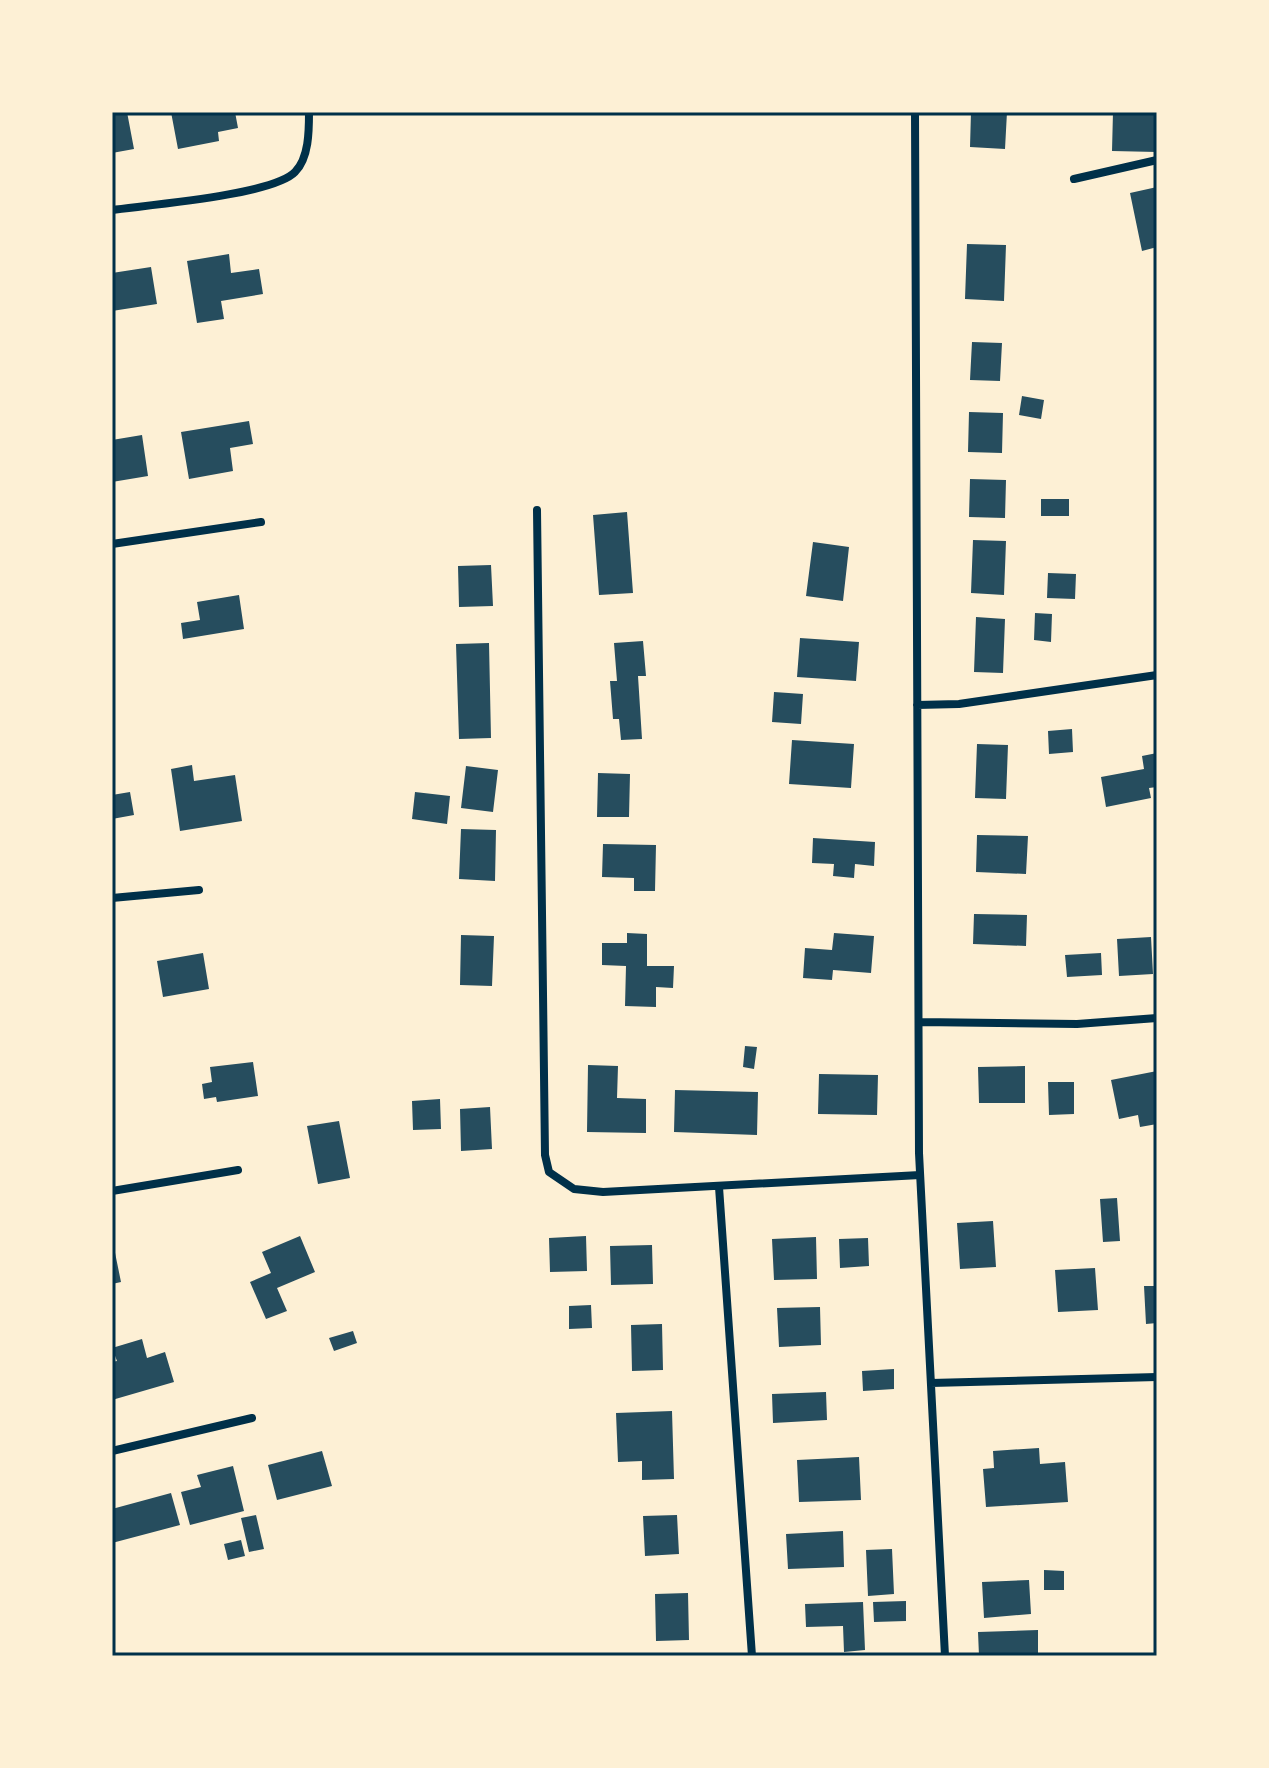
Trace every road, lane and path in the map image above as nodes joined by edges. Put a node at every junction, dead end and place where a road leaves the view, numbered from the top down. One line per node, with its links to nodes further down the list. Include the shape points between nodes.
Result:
1 (309, 112): 5 (street, via 304,157 294,173 264,187)
2 (915, 112): 10 (street)
3 (1157, 160): 4 (street)
4 (1074, 179)
5 (112, 210)
6 (537, 510): 17 (street, via 546,1163 555,1179 585,1191)
7 (261, 522): 8 (street)
8 (112, 544)
9 (1157, 675): 10 (street, via 959,704)
10 (917, 705): 14 (street)
11 (199, 890): 12 (street)
12 (112, 898)
13 (1157, 1018): 14 (street, via 1077,1024)
14 (920, 1022): 16 (street)
15 (238, 1170): 18 (street)
16 (920, 1175): 17 (street); 20 (street)
17 (719, 1187): 23 (street)
18 (112, 1191)
19 (1157, 1377): 20 (street)
20 (931, 1383): 24 (street)
21 (252, 1418): 22 (street)
22 (112, 1451)
23 (752, 1656)
24 (945, 1656)

